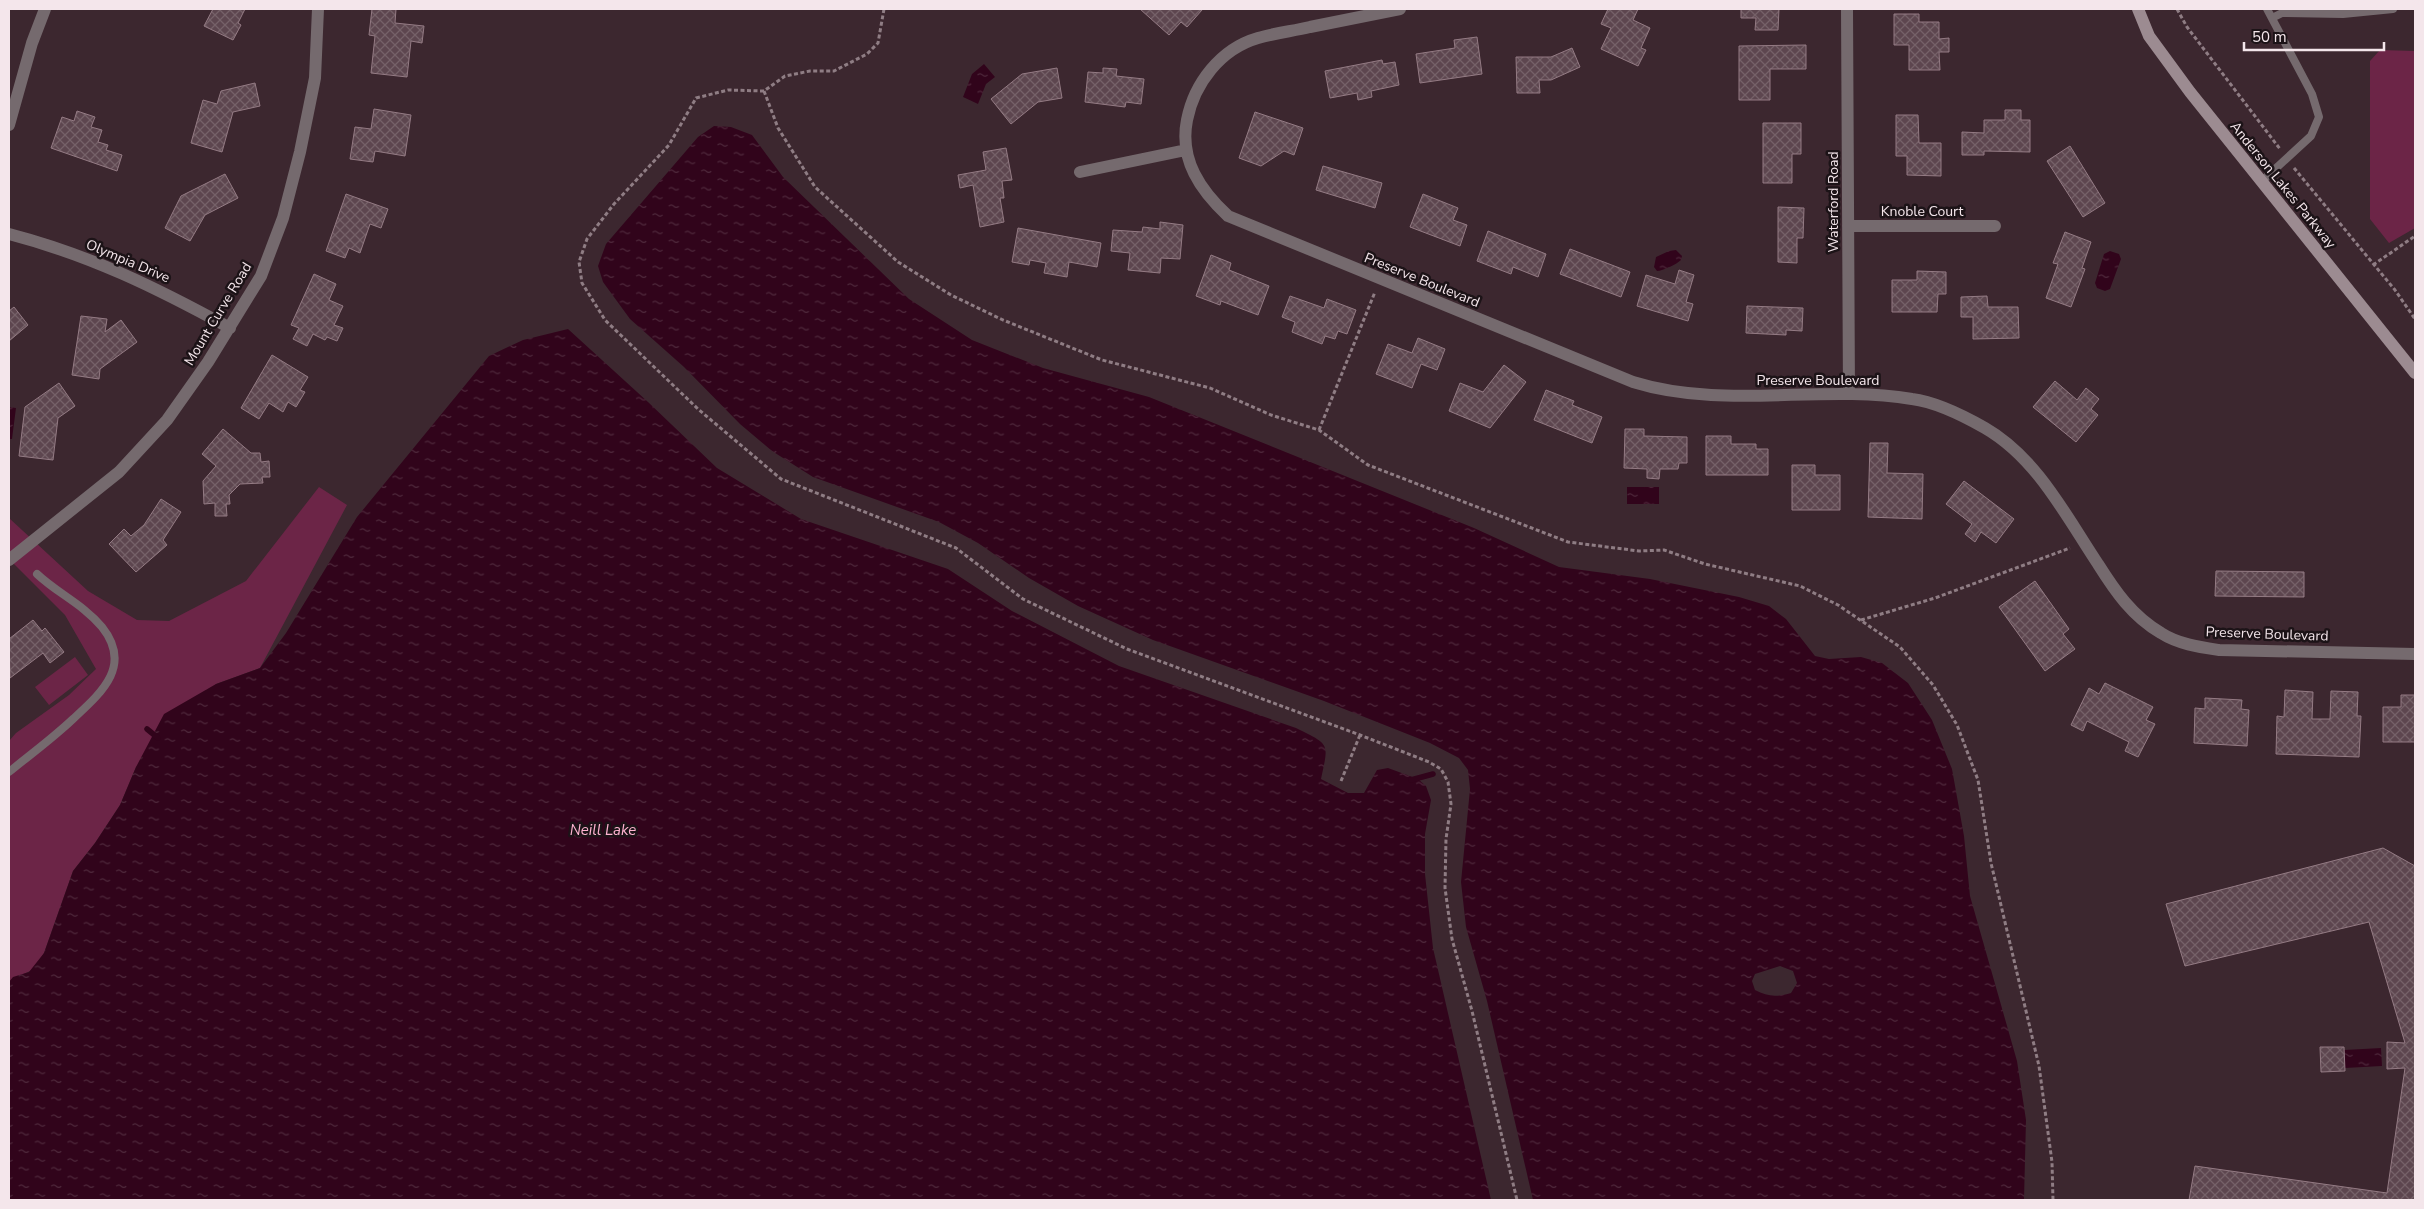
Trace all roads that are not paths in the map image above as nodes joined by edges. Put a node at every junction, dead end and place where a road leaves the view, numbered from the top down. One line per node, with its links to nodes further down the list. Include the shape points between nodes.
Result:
1 (45, 9): 10 (street)
2 (318, 9): 17 (street, Mount Curve Road, via 315,78 283,218 261,276)
3 (1400, 9): 11 (street, Preserve Boulevard, via 1256,38 1233,49 1215,64 1190,106 1185,131)
4 (1847, 9): 14 (street, Waterford Road)
5 (2138, 9): 13 (street, Anderson Lakes Parkway, via 2149,36)
6 (2267, 9): 9 (lane)
7 (2394, 9): 8 (lane, via 2343,14)
8 (2282, 11): 9 (lane)
9 (2272, 18): 13 (lane, via 2312,94 2319,117 2312,136)
10 (9, 125)
11 (1186, 150): 12 (street); 19 (street, Preserve Boulevard, via 1196,179 1209,199 1228,216 1633,382 1661,391 1698,395)
12 (1080, 172)
13 (2261, 182): 18 (street, Anderson Lakes Parkway)
14 (1848, 226): 15 (street, Knoble Court); 19 (street, Waterford Road)
15 (1995, 226)
16 (9, 234): 17 (street, Olympia Drive, via 108,266)
17 (230, 328): 20 (street, Mount Curve Road, via 167,420 119,472)
18 (2415, 373)
19 (1848, 394): 22 (street, Preserve Boulevard, via 1914,399 1951,411 1986,429 2017,453 2044,482 2118,595 2137,617 2162,634 2189,645 2219,650)
20 (9, 560)
21 (37, 574): 23 (lane, via 101,626 112,644 113,671 97,697 46,744)
22 (2415, 654)
23 (9, 772)

